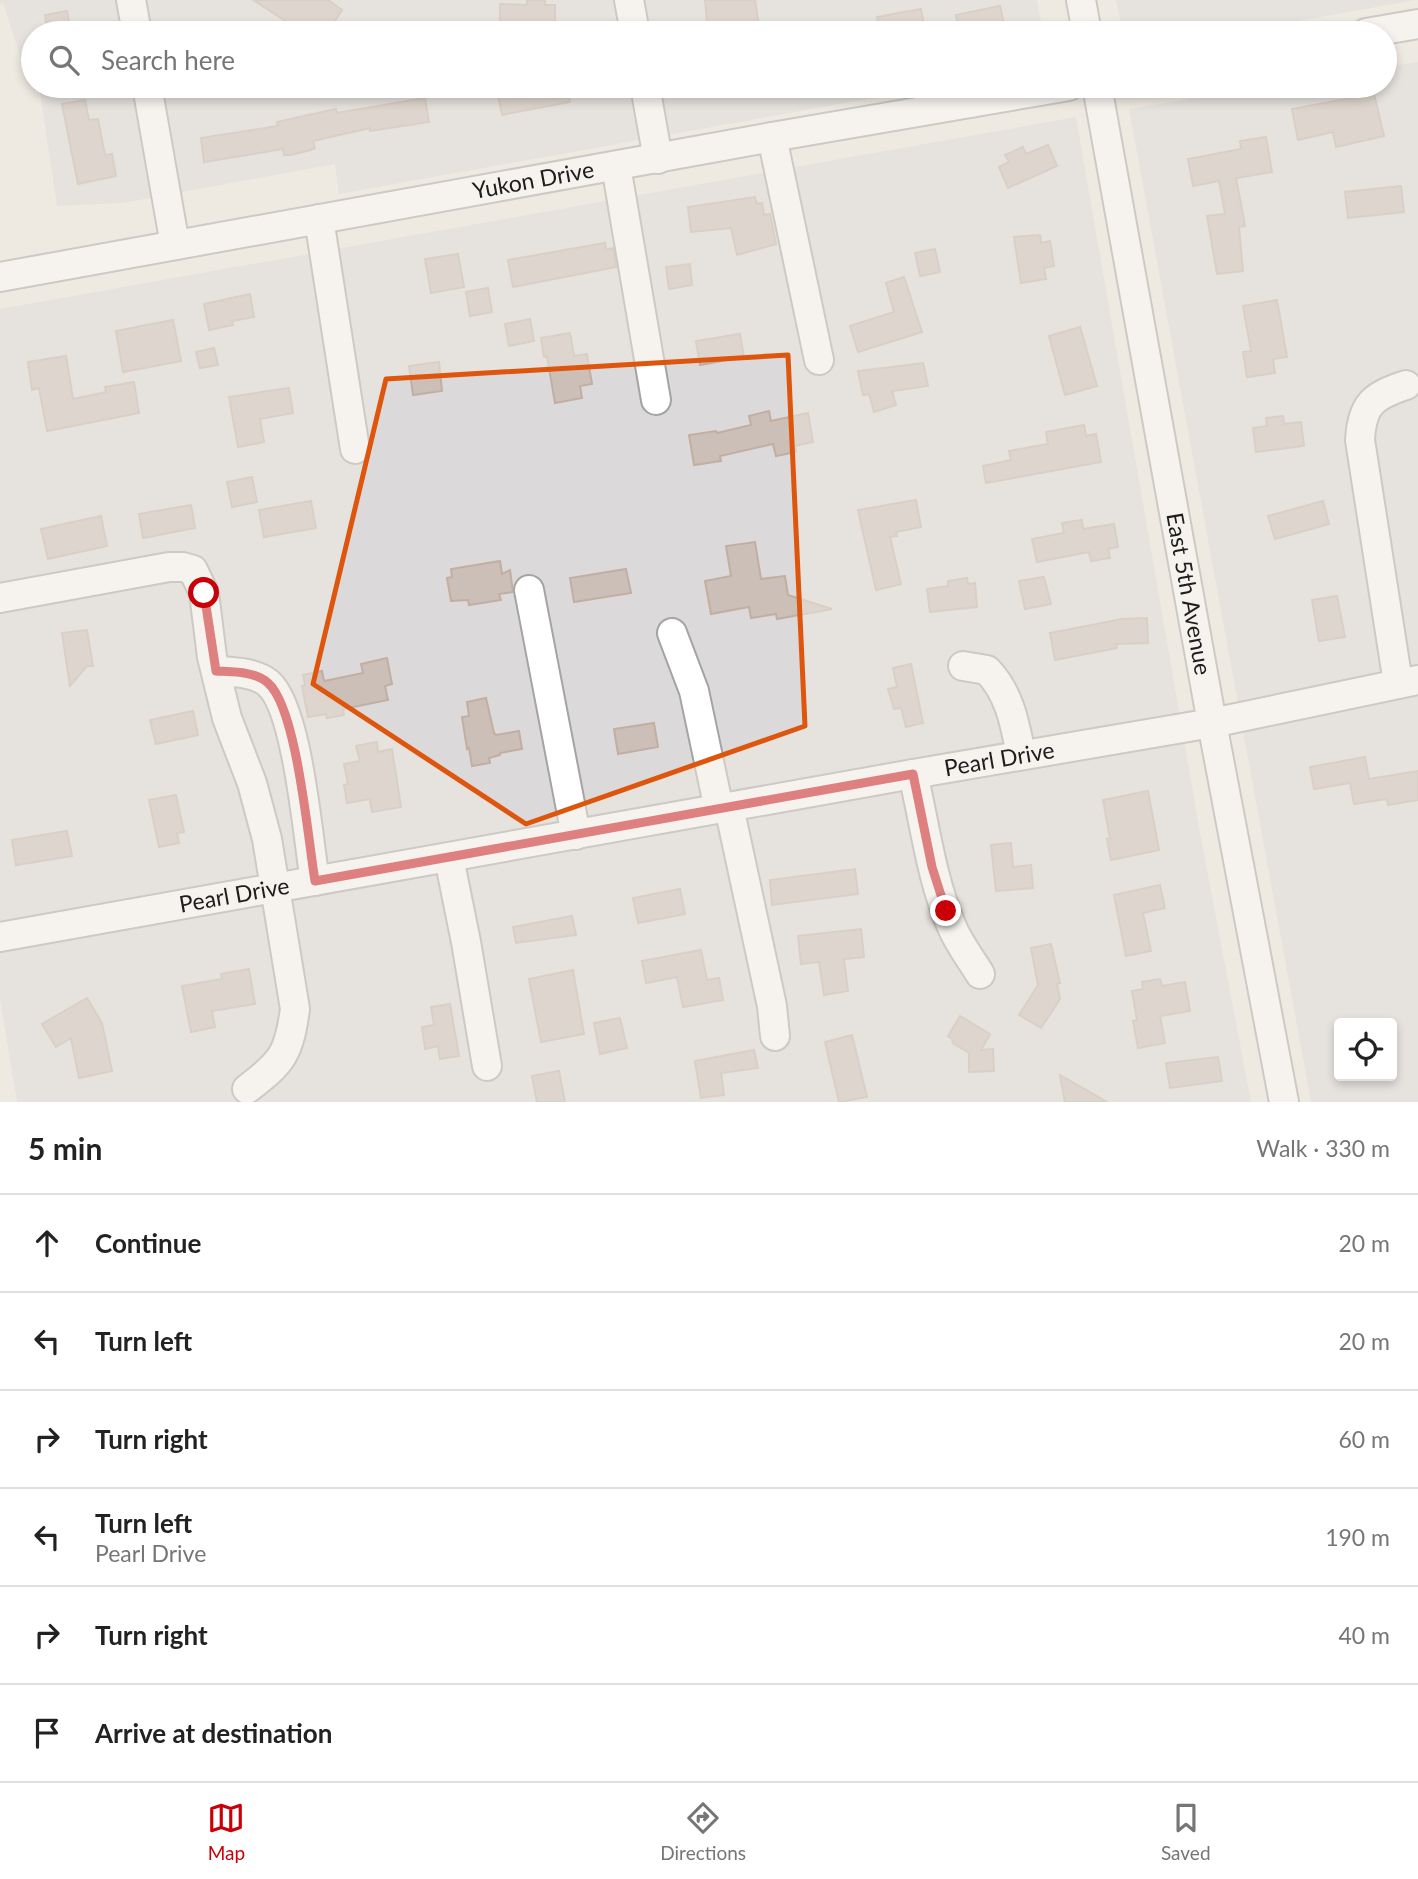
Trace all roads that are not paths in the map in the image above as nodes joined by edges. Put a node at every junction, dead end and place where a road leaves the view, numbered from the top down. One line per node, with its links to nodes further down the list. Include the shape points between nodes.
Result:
1 (131, 0): 4 (street)
2 (629, 0): 5 (street)
3 (1081, 0): 6 (street)
4 (135, 21)
5 (633, 21)
6 (1085, 21)
7 (1418, 24): 8 (street)
8 (1397, 28)
9 (149, 98): 17 (street)
10 (647, 98): 14 (street)
11 (999, 98): 13 (street, Yukon Drive)
12 (1099, 98): 29 (street, East 5th Avenue)
13 (772, 137): 14 (street, Yukon Drive); 19 (street)
14 (658, 159): 15 (street, Yukon Drive)
15 (616, 166): 16 (street, Yukon Drive); 21 (street)
16 (319, 219): 17 (street, Yukon Drive); 22 (street)
17 (175, 245): 18 (street, Yukon Drive)
18 (0, 277)
19 (819, 360)
20 (1406, 385): 28 (street, via 1370,403 1361,421 1360,440)
21 (656, 400)
22 (355, 449)
23 (529, 590): 33 (street)
24 (0, 598): 27 (street, via 150,569 193,570 204,593)
25 (672, 633): 32 (street, via 694,691)
26 (963, 666): 30 (street, via 987,670 1000,686 1011,709)
27 (216, 671): 35 (street, via 255,676 268,682 278,695 295,751); 36 (street, via 227,718 260,807)
28 (1408, 682): 29 (street, Pearl Drive)
29 (1212, 723): 30 (street, Pearl Drive); 42 (street, East 5th Avenue)
30 (1021, 755): 31 (street, Pearl Drive)
31 (913, 774): 32 (street, Pearl Drive); 38 (street, via 946,911)
32 (724, 808): 33 (street, Pearl Drive); 39 (street, via 772,1006)
33 (576, 835): 34 (street, Pearl Drive)
34 (449, 858): 35 (street, Pearl Drive); 40 (street)
35 (315, 881): 36 (street, Pearl Drive)
36 (276, 889): 37 (street, Pearl Drive); 41 (street, via 295,1009 291,1037 283,1057)
37 (0, 937)
38 (980, 974)
39 (775, 1036)
40 (487, 1066)
41 (247, 1089)
42 (1284, 1102)

